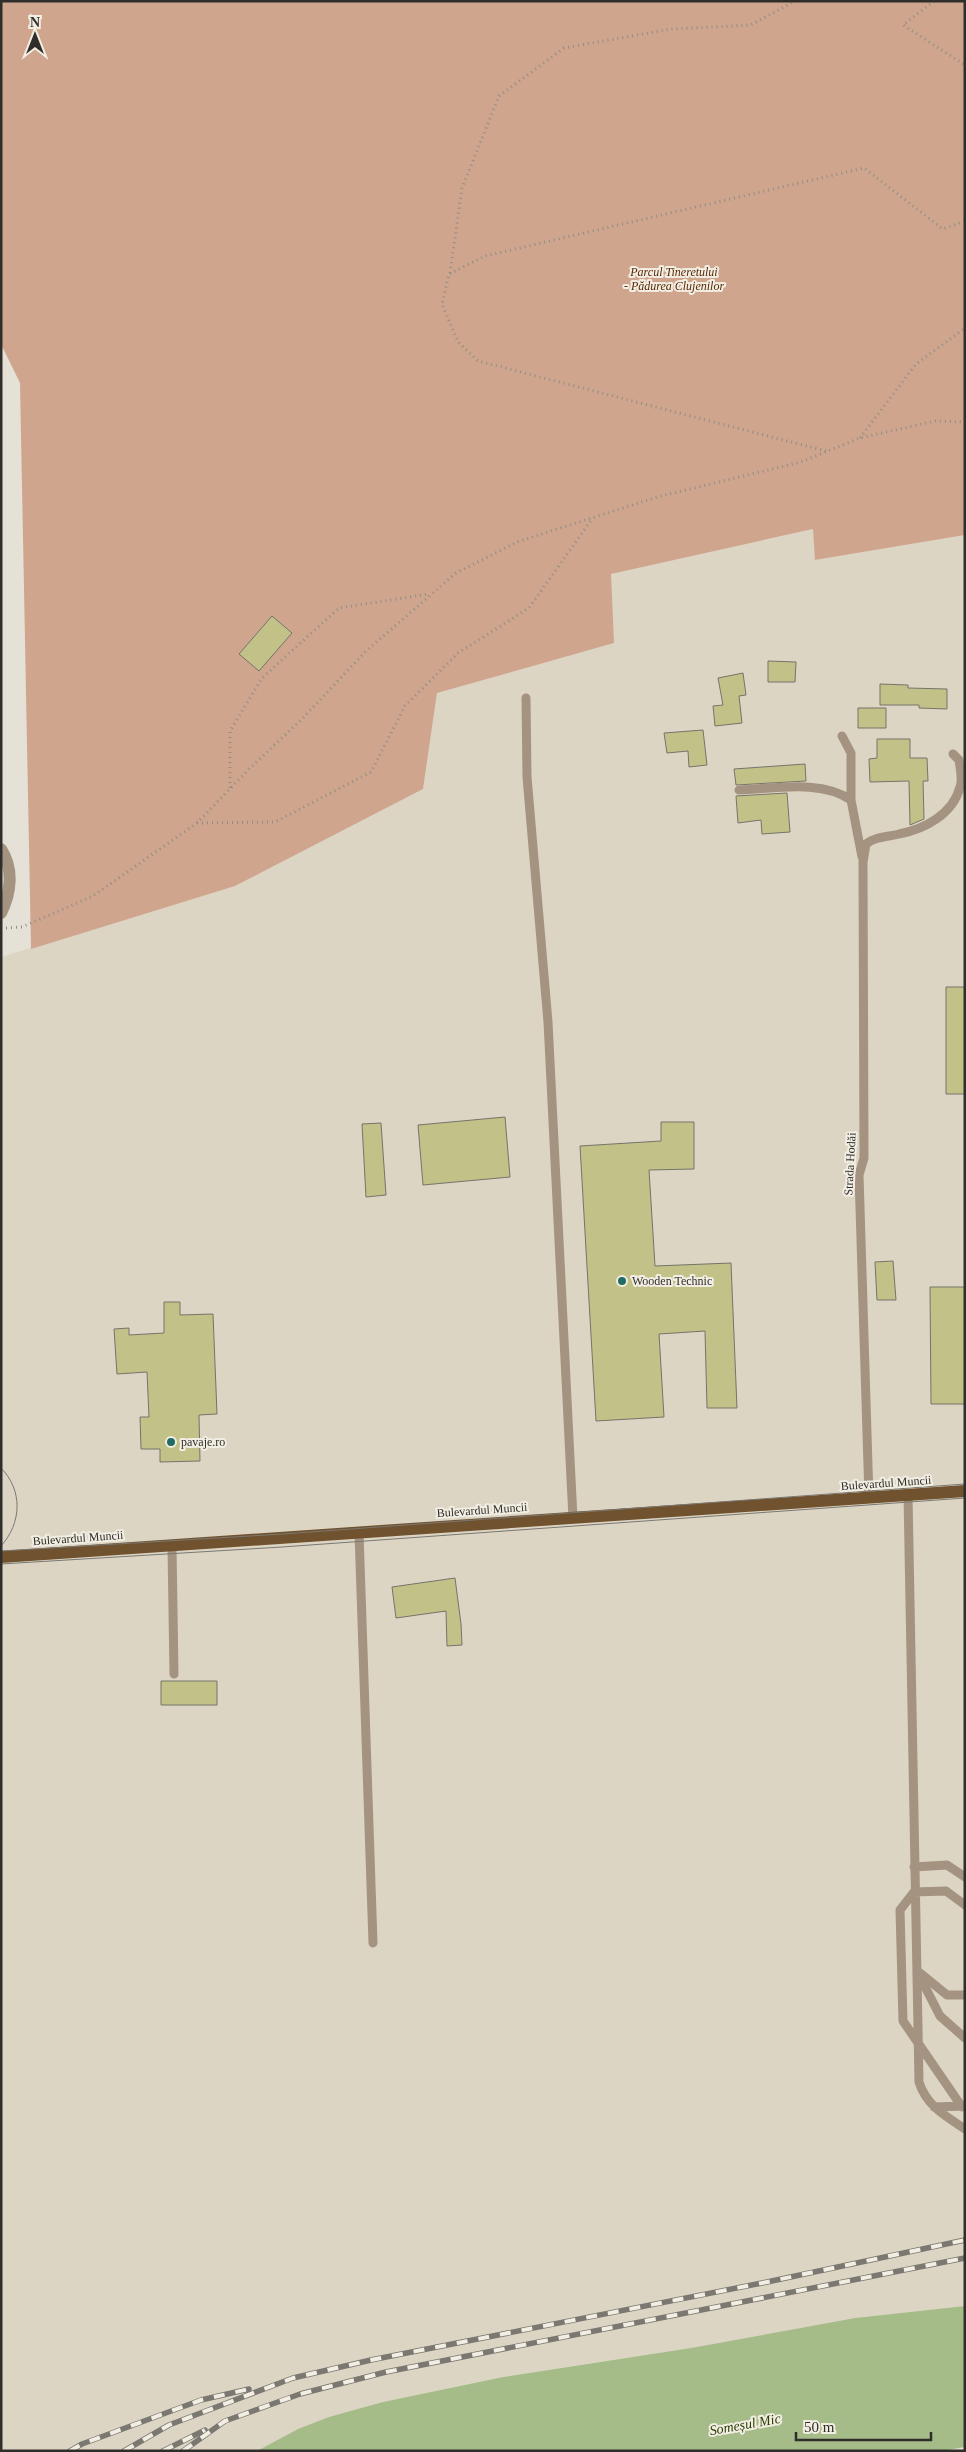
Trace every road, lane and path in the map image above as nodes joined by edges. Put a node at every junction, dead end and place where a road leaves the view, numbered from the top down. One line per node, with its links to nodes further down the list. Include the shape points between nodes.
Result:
1 (795, 1): 5 (path, via 751,25 671,29 564,48 499,96 462,188)
2 (934, 1): 3 (path, via 903,25)
3 (965, 65)
4 (965, 220): 5 (path, via 943,229 864,168 485,256)
5 (449, 274): 9 (path, via 442,304 458,342 478,361)
6 (965, 328): 8 (path, via 916,364)
7 (965, 422): 8 (path, via 936,421)
8 (860, 438): 9 (path)
9 (826, 452): 10 (path, via 801,462 666,495)
10 (593, 518): 11 (path, via 517,542 456,573); 18 (path, via 529,608 458,652 405,706 371,772 275,822)
11 (431, 594): 15 (path, via 365,652); 15 (path, via 339,608 262,678 230,731)
12 (526, 698): 26 (lane, via 527,777 548,1022)
13 (842, 736): 17 (lane, Strada Hodăi, via 851,753)
14 (953, 754): 20 (lane, Strada Hodăi, via 959,760 961,786 945,814 901,834 876,837 866,844)
15 (230, 788): 18 (path)
16 (740, 790): 17 (lane, via 811,787 840,792)
17 (851, 800): 20 (lane, Strada Hodăi)
18 (197, 823): 22 (path, via 93,896 22,927)
19 (1, 849): 21 (street, via 10,878 8,900)
20 (862, 862): 25 (lane, Strada Hodăi, via 864,1158 859,1175)
21 (1, 913)
22 (1, 929)
23 (965, 1491): 24 (main road, Bulevardul Muncii)
24 (908, 1495): 25 (main road, Bulevardul Muncii); 31 (lane)
25 (868, 1498): 26 (main road, Bulevardul Muncii)
26 (572, 1518): 27 (main road, Bulevardul Muncii)
27 (359, 1533): 28 (main road, Bulevardul Muncii); 35 (lane)
28 (172, 1546): 29 (main road, Bulevardul Muncii); 30 (lane)
29 (1, 1557)
30 (174, 1674)
31 (914, 1867): 32 (lane, via 947,1865); 33 (lane)
32 (965, 1877)
33 (914, 1892): 34 (lane, via 946,1891); 36 (lane); 39 (lane, via 900,1910 903,2021)
34 (965, 1905)
35 (373, 1943)
36 (916, 1970): 37 (lane, via 947,1995); 38 (lane, via 940,2016); 39 (lane)
37 (965, 1994)
38 (965, 2038)
39 (918, 2045): 40 (lane); 41 (lane, via 919,2082 923,2096)
40 (963, 2107): 41 (lane)
41 (934, 2108): 42 (lane)
42 (965, 2129)

